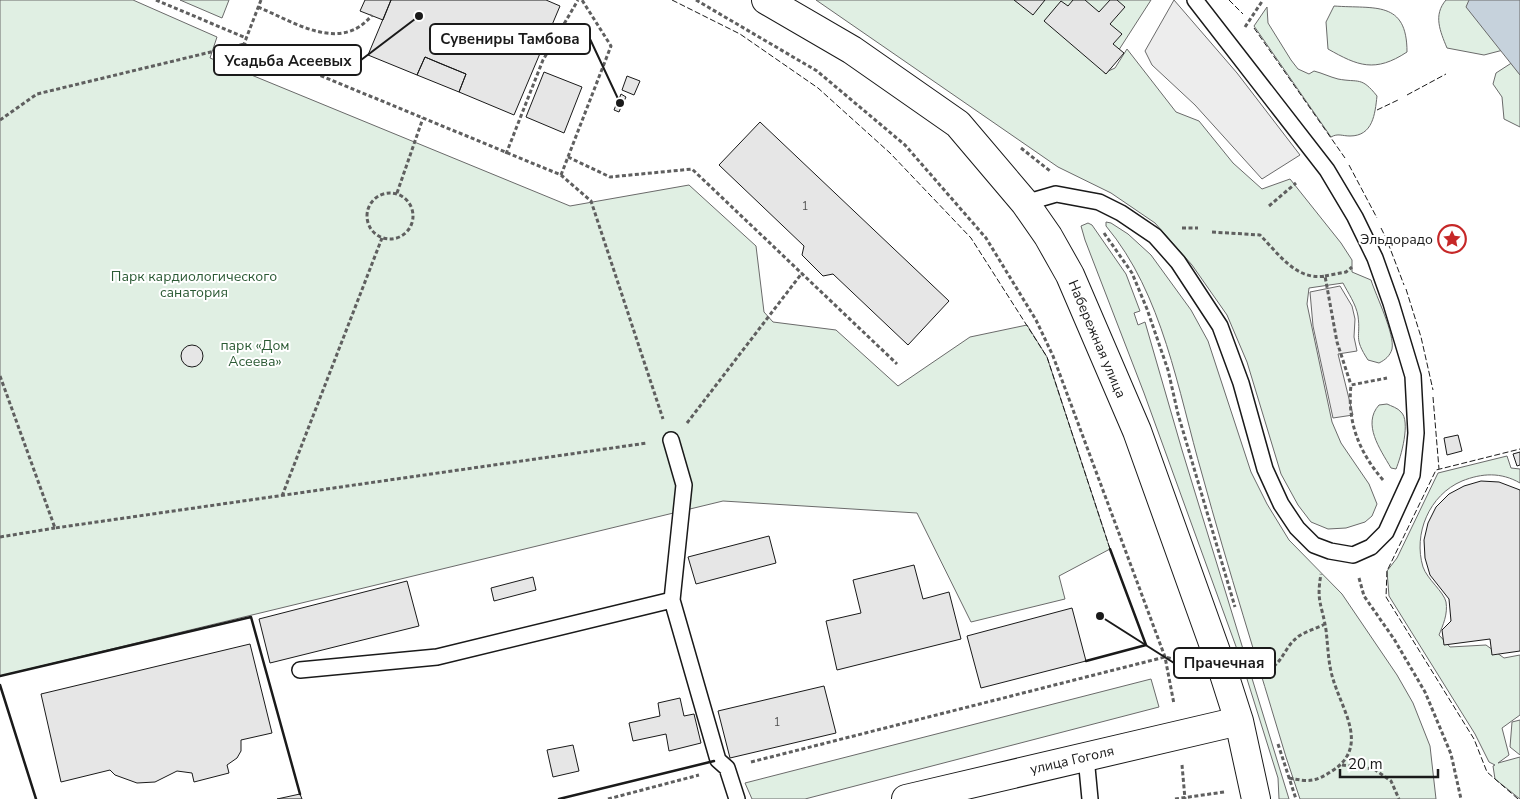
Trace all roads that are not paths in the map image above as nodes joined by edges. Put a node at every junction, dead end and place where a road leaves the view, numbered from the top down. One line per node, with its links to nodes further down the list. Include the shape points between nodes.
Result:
1 (766, 0): 3 (street, Набережная улица, via 852,50 958,124)
2 (1195, 0): 3 (lane, via 1327,170 1372,252 1391,303 1413,376 1416,433 1412,475 1386,532 1371,547 1353,556 1314,544 1297,528 1281,504 1265,469 1246,399 1220,326 1178,262 1156,236 1099,202 1056,194)
3 (1025, 203): 7 (street, Набережная улица, via 1070,275 1133,422)
4 (671, 442): 5 (lane, via 684,485)
5 (672, 600): 6 (lane, via 437,657); 9 (lane, via 718,760 727,768)
6 (300, 670)
7 (1239, 721): 8 (street, улица Гоголя); 12 (street, Набережная улица)
8 (1086, 756): 10 (street, улица Гоголя); 11 (lane)
9 (737, 799)
10 (906, 799)
11 (1090, 799)
12 (1256, 799)

